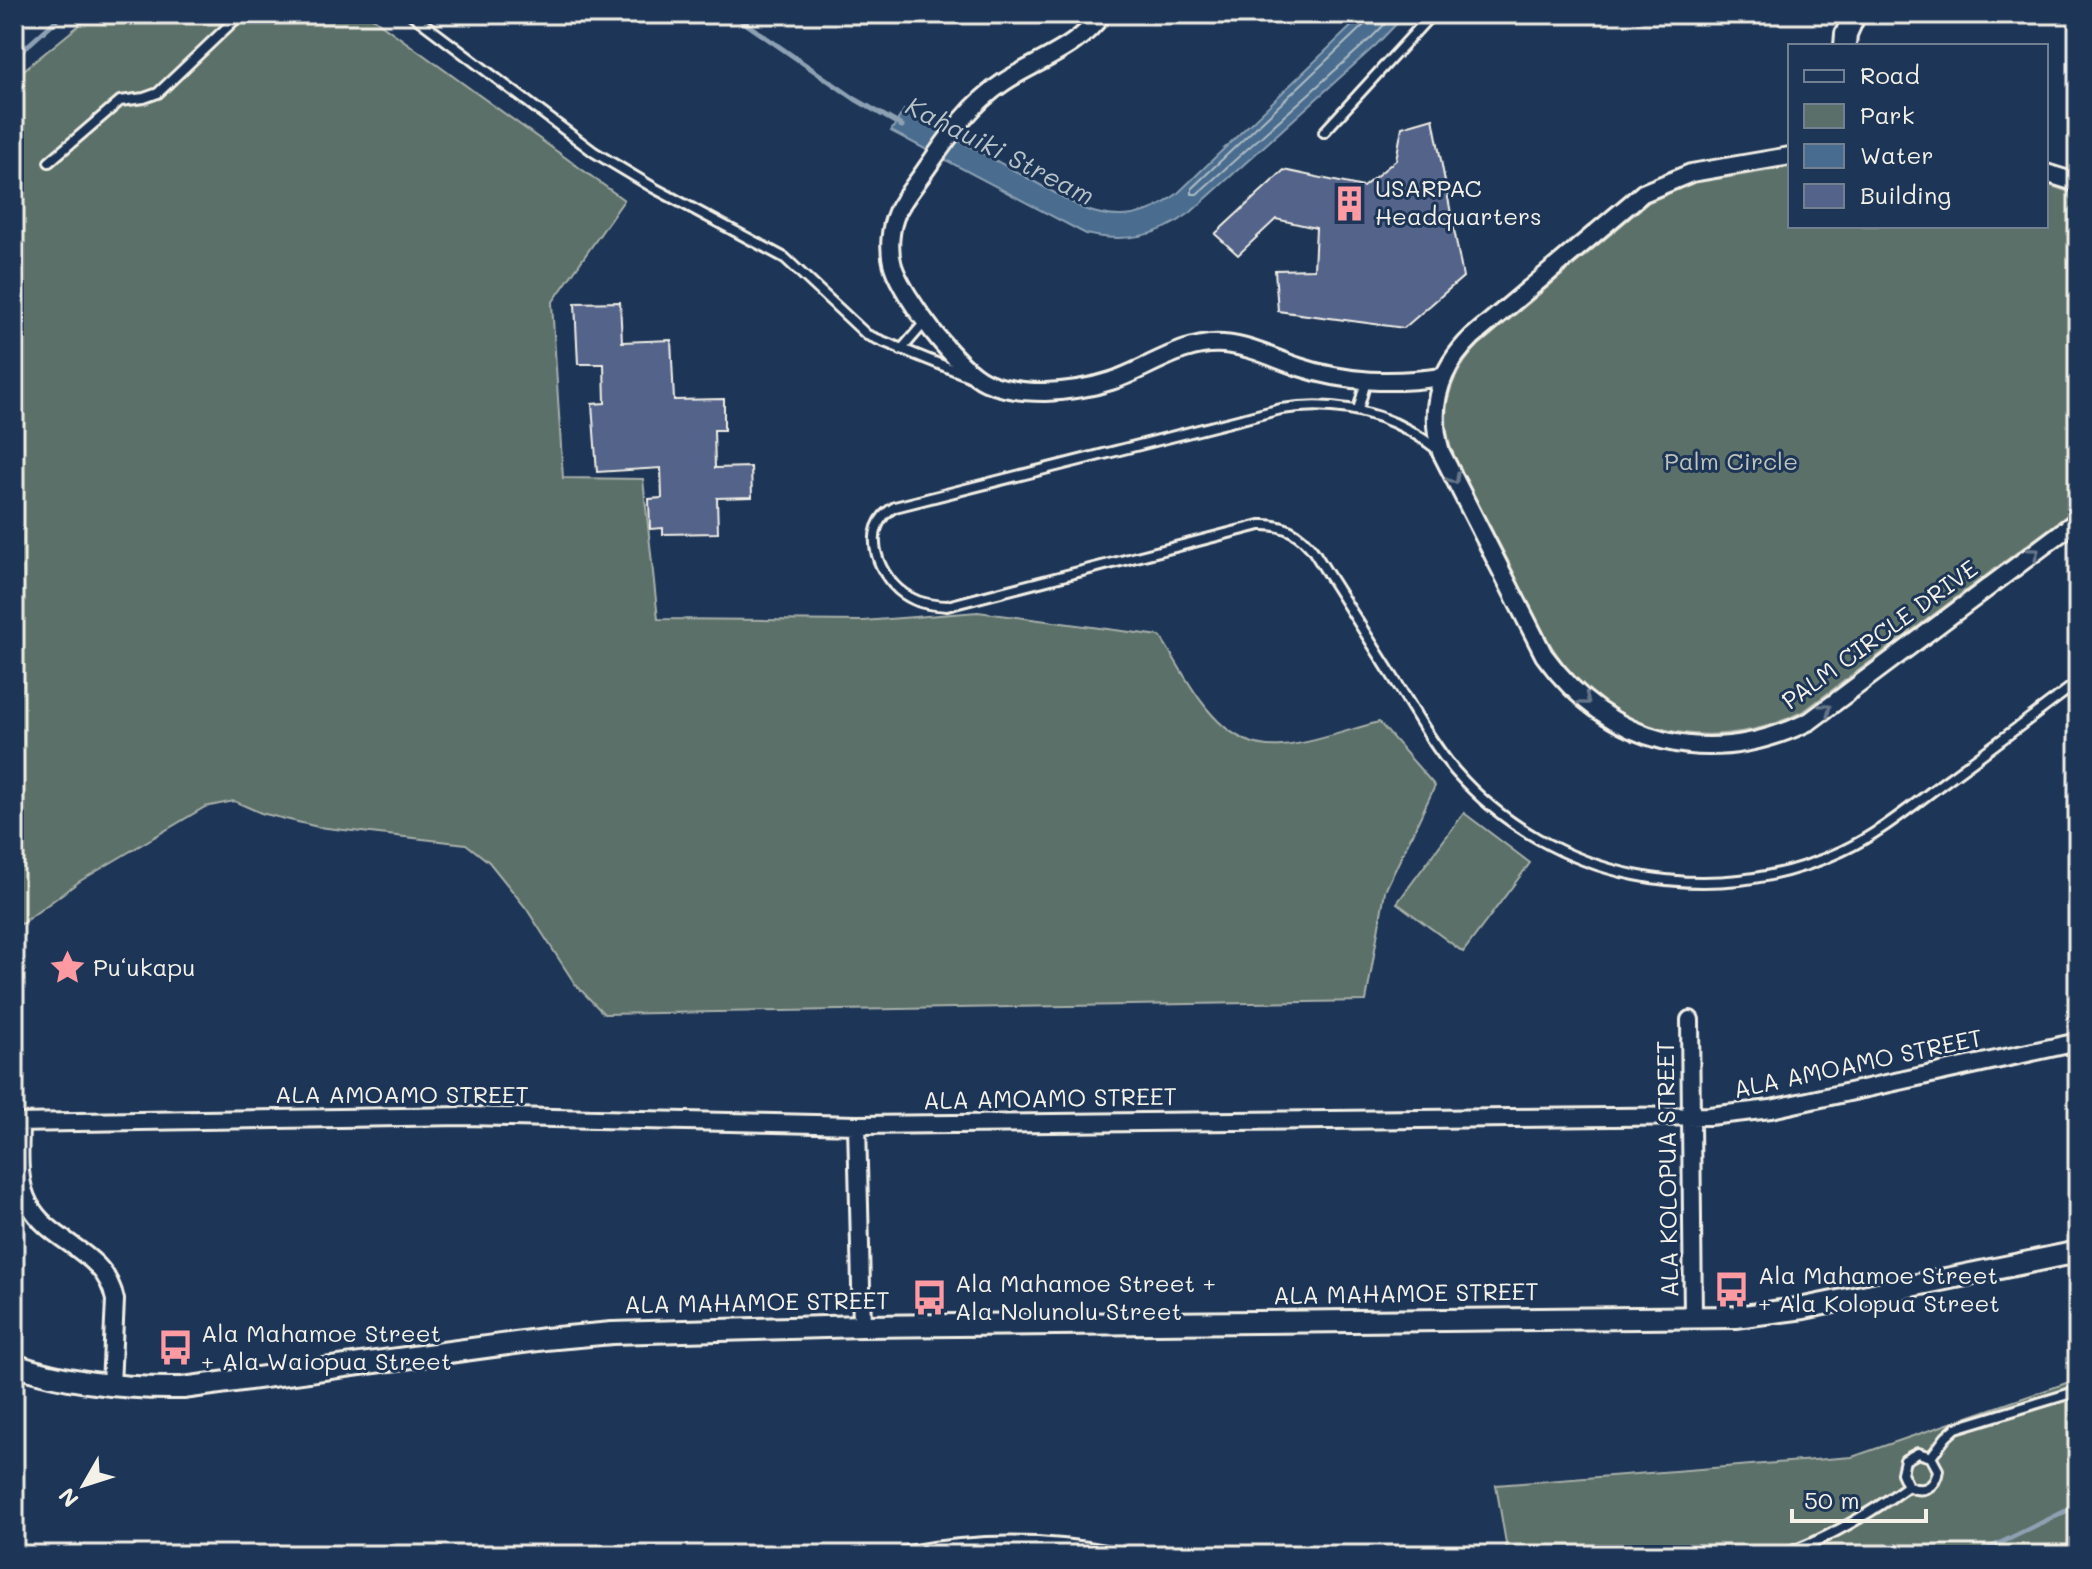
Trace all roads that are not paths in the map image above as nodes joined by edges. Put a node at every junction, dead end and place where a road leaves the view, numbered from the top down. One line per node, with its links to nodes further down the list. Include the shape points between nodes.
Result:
1 (241, 14): 9 (lane, via 158,93 120,101)
2 (411, 14): 13 (lane, via 594,152 785,258 862,331)
3 (1102, 14): 12 (street, via 1077,39 990,92 952,132 898,212 890,238 893,266)
4 (1432, 14): 7 (lane)
5 (1855, 14): 6 (street)
6 (1845, 44)
7 (1324, 132)
8 (1788, 156): 14 (street, PALM CIRCLE DRIVE, via 1691,173 1643,193 1472,337)
9 (49, 162)
10 (2048, 174): 11 (street)
11 (2078, 183)
12 (926, 321): 13 (lane); 15 (street, via 952,356)
13 (901, 350): 15 (lane)
14 (1442, 377): 16 (street); 18 (street, PALM CIRCLE DRIVE, via 1435,410)
15 (985, 381): 16 (street, via 1043,392 1090,387 1192,347 1223,344 1318,373)
16 (1366, 381): 17 (lane)
17 (1358, 410): 18 (lane, via 1402,426); 20 (lane, via 1281,409 895,507 875,529 878,557 900,591 922,603 947,606 1260,525 1290,529 1314,552 1438,750 1474,791 1517,825 1564,852 1615,871 1668,881 1757,878 1841,851 1892,821)
18 (1441, 452): 19 (street, PALM CIRCLE DRIVE, one-way to 19, via 1557,673 1605,716 1644,735 1686,745 1750,743 1810,721)
19 (2078, 520)
20 (2078, 682)
21 (1690, 1020): 23 (street, ALA KOLOPUA STREET)
22 (2078, 1042): 23 (street, ALA AMOAMO STREET, via 1771,1109)
23 (1692, 1115): 25 (street, ALA AMOAMO STREET); 27 (street, ALA KOLOPUA STREET)
24 (17, 1123): 25 (street, ALA AMOAMO STREET, via 465,1116); 30 (street, via 29,1204 42,1221 103,1270 113,1290)
25 (857, 1125): 28 (street)
26 (2078, 1252): 27 (street, ALA MAHAMOE STREET, via 1804,1308)
27 (1693, 1318): 28 (street, ALA MAHAMOE STREET)
28 (862, 1326): 30 (street, ALA MAHAMOE STREET, via 612,1333 219,1386)
29 (14, 1365): 30 (street, ALA MAHAMOE STREET)
30 (111, 1385)
31 (2078, 1391): 32 (lane, via 1956,1428)
32 (1931, 1457): 33 (lane, via 1918,1453 1905,1460 1902,1473); 33 (lane, via 1938,1470 1934,1483 1922,1490)
33 (1908, 1486): 36 (lane, via 1844,1527)
34 (907, 1555): 35 (street, via 1021,1546)
35 (1112, 1555)
36 (1781, 1555)

